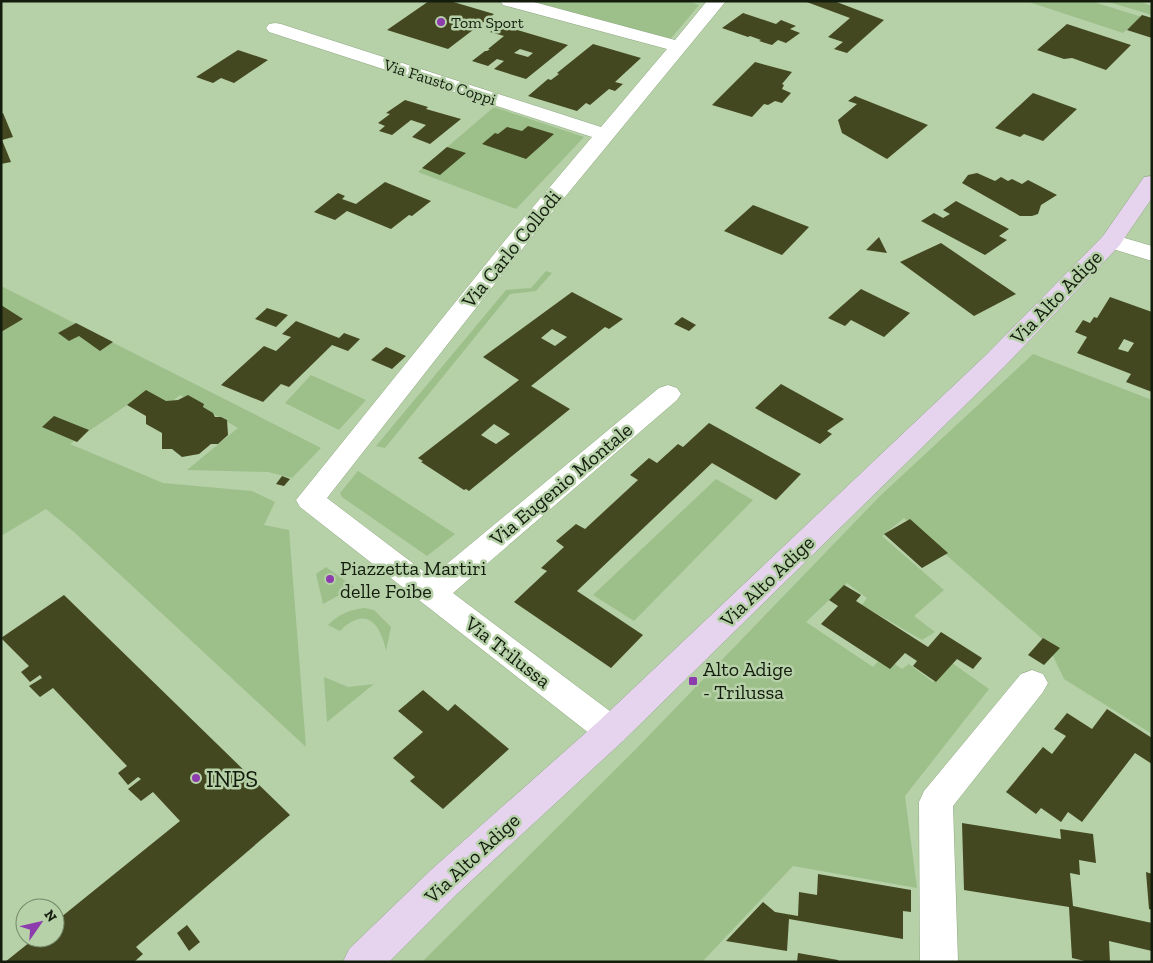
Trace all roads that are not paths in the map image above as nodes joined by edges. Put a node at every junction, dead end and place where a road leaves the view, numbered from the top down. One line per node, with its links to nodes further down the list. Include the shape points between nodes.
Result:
1 (509, 1): 4 (street)
2 (717, 1): 4 (street, Via Carlo Collodi)
3 (275, 28): 5 (street, Via Fausto Coppi)
4 (679, 47): 5 (street, Via Carlo Collodi)
5 (605, 135): 10 (street, Via Carlo Collodi)
6 (1152, 182): 7 (street, Via Alto Adige)
7 (1111, 241): 8 (street); 13 (street, Via Alto Adige, via 996,360)
8 (1152, 254)
9 (668, 394): 11 (street, Via Eugenio Montale)
10 (310, 500): 11 (street, Via Trilussa)
11 (432, 593): 13 (street, Via Trilussa)
12 (1032, 683): 15 (street, via 936,802)
13 (611, 731): 14 (street, Via Alto Adige, via 445,881)
14 (362, 962)
15 (939, 962)

